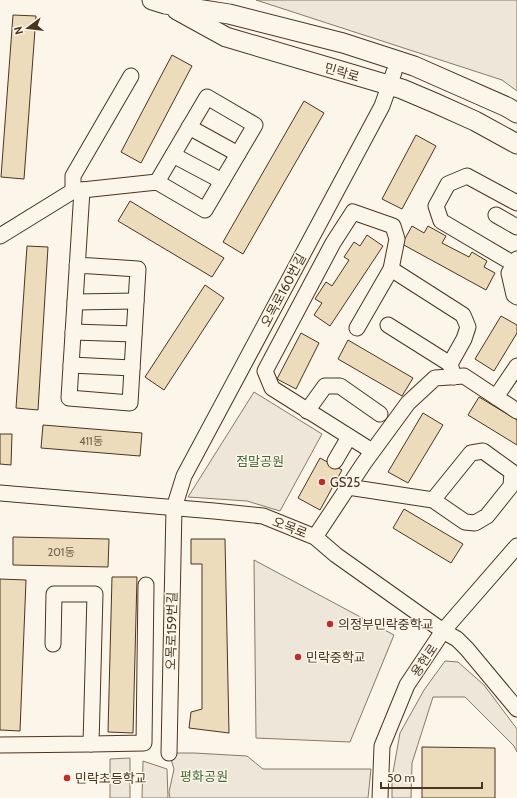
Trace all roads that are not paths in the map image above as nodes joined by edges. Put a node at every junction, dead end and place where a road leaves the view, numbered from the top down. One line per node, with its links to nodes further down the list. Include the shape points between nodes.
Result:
1 (159, 2): 4 (main road, 민락로, via 229,14 343,42 414,66); 6 (main road, 민락로, via 226,37 402,89 475,121)
2 (394, 72): 40 (street, 오목로160번길, via 382,106 184,476)
3 (130, 76): 11 (street, via 73,176)
4 (517, 113)
5 (190, 127): 7 (street); 7 (street, via 207,97 255,125); 8 (street)
6 (517, 144)
7 (238, 154): 9 (street)
8 (173, 155): 9 (street); 10 (street)
9 (222, 181): 10 (street, via 205,210)
10 (157, 182): 11 (street)
11 (78, 191): 15 (street); 17 (street)
12 (517, 203): 16 (street, via 467,176 448,184 436,206 441,221)
13 (496, 215): 14 (street)
14 (517, 227)
15 (0, 236)
16 (516, 262): 19 (street, via 510,273 514,295)
17 (77, 265): 20 (street, via 138,269); 21 (street)
18 (391, 269): 23 (street); 29 (street, via 463,315 468,327); 31 (street, via 397,239 393,226 353,212 333,243 265,371 272,388)
19 (517, 297)
20 (136, 301): 21 (street); 25 (street)
21 (75, 302): 24 (street)
22 (388, 326): 29 (street)
23 (357, 328)
24 (73, 332): 25 (street); 26 (street)
25 (134, 334): 28 (street)
26 (71, 365): 28 (street); 28 (street, via 69,398 130,403)
27 (517, 366): 30 (street)
28 (132, 368)
29 (452, 370): 30 (street); 35 (street, via 435,378 408,403)
30 (496, 397): 32 (street)
31 (307, 411): 33 (street, via 325,386 340,386); 34 (street)
32 (517, 411)
33 (380, 414)
34 (349, 437): 35 (street); 36 (street)
35 (372, 451): 37 (street)
36 (335, 461)
37 (348, 487): 39 (street); 41 (street)
38 (0, 493): 40 (street, 오목로)
39 (433, 500): 39 (street, via 465,522 475,523 487,516 511,486 512,472 483,451 471,453)
40 (174, 508): 41 (street, 오목로, via 263,516); 49 (street, 오목로159번길)
41 (315, 537): 44 (street, 오목로, via 336,555)
42 (517, 546): 44 (street, 용현로)
43 (146, 585): 47 (street, via 144,743)
44 (443, 631): 46 (street, 오목로, via 467,649); 50 (street, 용현로, via 407,685 382,746)
45 (53, 644): 47 (street, via 54,594 95,594)
46 (517, 709)
47 (91, 744): 48 (street)
48 (0, 745)
49 (168, 753)
50 (380, 798)

